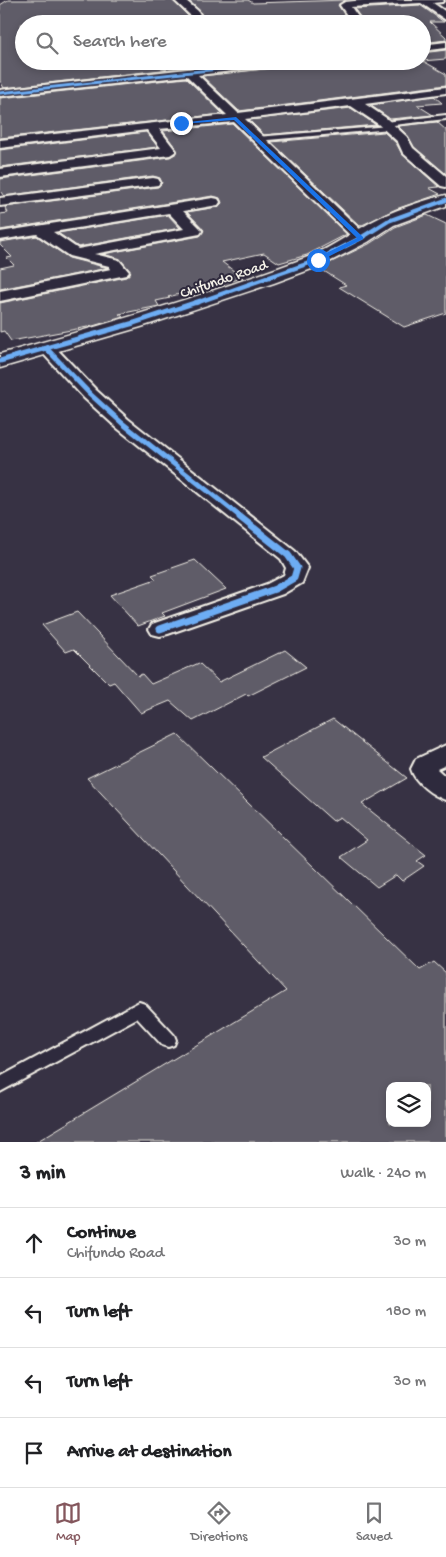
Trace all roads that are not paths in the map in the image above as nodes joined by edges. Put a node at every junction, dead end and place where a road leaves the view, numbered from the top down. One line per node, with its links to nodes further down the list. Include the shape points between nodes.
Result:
1 (179, 0): 5 (street)
2 (424, 0): 3 (street); 4 (street); 7 (street)
3 (439, 0)
4 (371, 1): 6 (street, via 345,4)
5 (195, 15)
6 (352, 15)
7 (446, 17)
8 (446, 45): 9 (street)
9 (431, 47)
10 (198, 70): 11 (street)
11 (189, 72): 13 (street); 15 (street)
12 (446, 90): 14 (street)
13 (0, 93)
14 (354, 102): 15 (street); 18 (street)
15 (234, 118): 17 (street); 19 (street)
16 (446, 118): 18 (lane)
17 (150, 126): 20 (street); 22 (street, via 170,151)
18 (387, 126): 19 (lane); 25 (street, via 403,140 408,150)
19 (257, 139): 32 (street)
20 (27, 141): 21 (street); 22 (street)
21 (0, 144)
22 (45, 167): 23 (street)
23 (0, 172)
24 (153, 182): 27 (street)
25 (446, 183)
26 (446, 200): 32 (street, Chifundo Road, via 388,221)
27 (0, 202)
28 (213, 202): 29 (street)
29 (172, 208): 30 (street); 33 (street, via 195,231)
30 (40, 230): 31 (street); 33 (street)
31 (0, 236)
32 (361, 238): 35 (street, Chifundo Road, via 318,260 267,279)
33 (74, 253): 34 (street, via 114,263 121,270)
34 (0, 296)
35 (46, 348): 36 (street, Chifundo Road); 37 (street, via 122,423 288,555 297,568 294,578 275,589)
36 (0, 360)
37 (160, 629)
38 (446, 754): 39 (street, via 425,765 424,769)
39 (446, 791)
40 (168, 1040): 41 (lane, via 139,1009)
41 (0, 1085)

